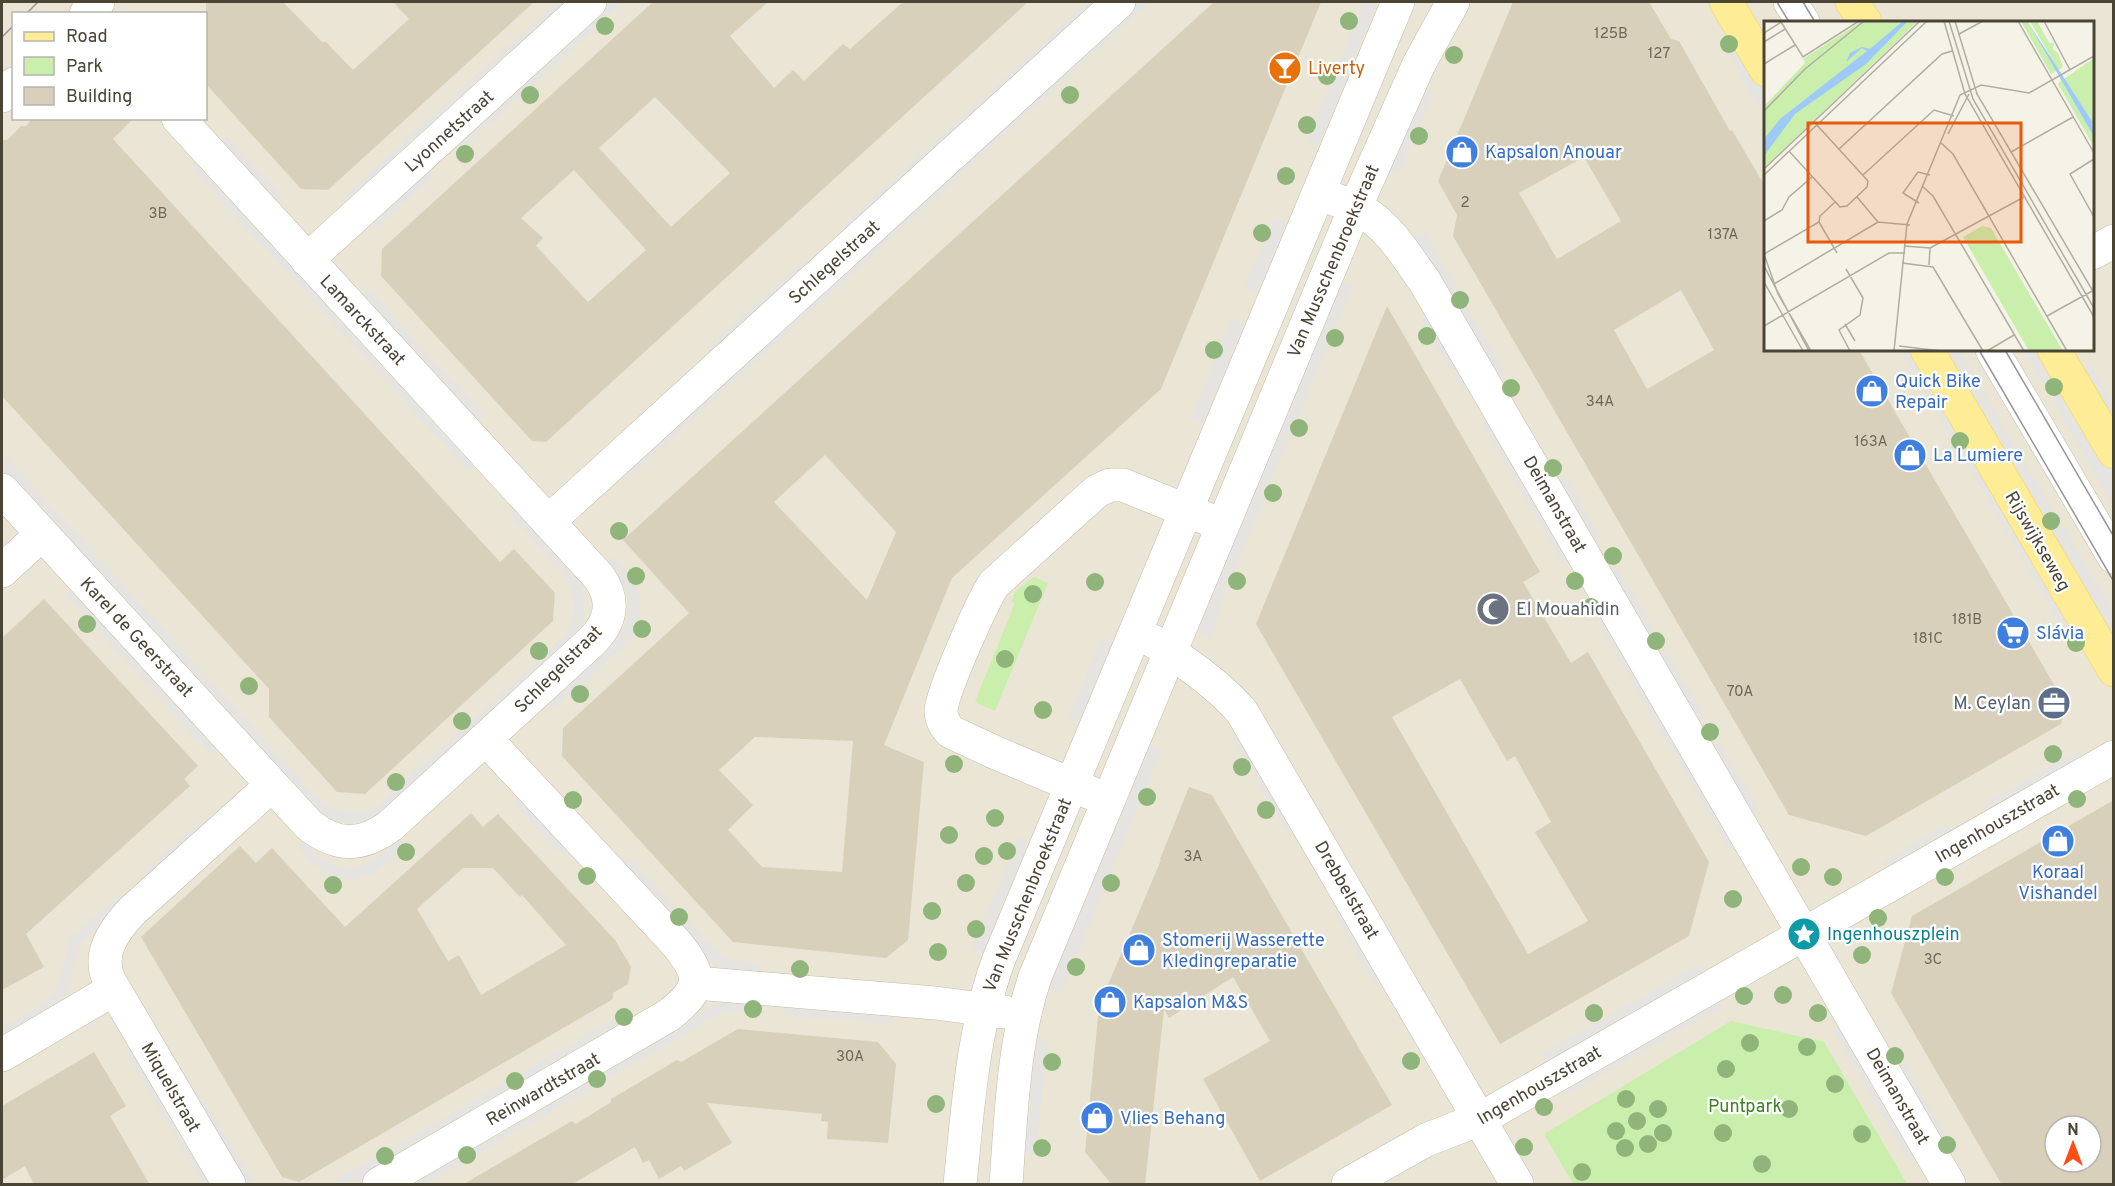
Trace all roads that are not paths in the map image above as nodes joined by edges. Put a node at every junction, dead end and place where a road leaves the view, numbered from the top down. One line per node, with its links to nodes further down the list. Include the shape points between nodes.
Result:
1 (590, 2): 16 (street, Lyonnetstraat)
2 (1119, 2): 23 (street, Schlegelstraat)
3 (1398, 2): 12 (street, Van Musschenbroekstraat)
4 (1453, 2): 13 (street, Van Musschenbroekstraat, via 1419,64)
5 (1726, 2): 10 (main road)
6 (1790, 2): 8 (street)
7 (1852, 2): 9 (main road)
8 (1802, 21)
9 (1864, 21)
10 (1764, 67)
11 (180, 120): 16 (street, Lamarckstraat)
12 (1319, 192): 13 (street, Deimanstraat); 22 (street, Van Musschenbroekstraat)
13 (1355, 208): 24 (street, Van Musschenbroekstraat); 36 (street, Deimanstraat, via 1385,229 1425,282)
14 (2114, 241): 15 (street)
15 (2094, 252)
16 (307, 260): 23 (street, Lamarckstraat)
17 (1928, 351): 30 (main road, Rijswijkseweg)
18 (1993, 351): 26 (street)
19 (2055, 351): 20 (main road)
20 (2114, 452)
21 (2, 490): 25 (street, Karel de Geerstraat)
22 (1186, 510): 24 (street, Van Musschenbroekstraat); 28 (street, Van Musschenbroekstraat); 34 (street, Van Musschenbroekstraat, via 1123,485 1105,486 1093,494 994,584 944,697 941,715 951,732)
23 (548, 522): 31 (street, Schlegelstraat, via 606,586 609,613 595,638)
24 (1223, 525): 29 (street, Van Musschenbroekstraat)
25 (42, 534): 27 (street); 33 (street, Karel de Geerstraat)
26 (2114, 557)
27 (2, 571)
28 (1136, 632): 29 (street, Drebbelstraat); 34 (street, Van Musschenbroekstraat)
29 (1170, 653): 35 (street, Van Musschenbroekstraat); 42 (street, Drebbelstraat, via 1220,690 1242,712)
30 (2114, 670)
31 (486, 739): 33 (street, Schlegelstraat, via 390,826 366,840 344,842 319,832); 37 (street, via 676,942 691,964)
32 (2114, 757): 36 (street, Ingenhouszstraat)
33 (272, 785): 38 (street, via 123,921 105,956 106,972)
34 (1072, 785): 35 (street, Van Musschenbroekstraat); 39 (street, Van Musschenbroekstraat, via 999,959)
35 (1109, 801): 40 (street, Van Musschenbroekstraat, via 1035,977)
36 (1804, 934): 42 (street, Ingenhouszstraat); 49 (street, Deimanstraat)
37 (696, 983): 39 (street); 44 (street, Reinwardtstraat, via 688,999 669,1016)
38 (114, 989): 41 (street); 43 (street, Miquelstraat)
39 (983, 1009): 40 (street); 45 (street, Van Musschenbroekstraat)
40 (1025, 1014): 46 (street, Van Musschenbroekstraat)
41 (2, 1055)
42 (1480, 1119): 47 (street, Ingenhouszstraat, via 1426,1140); 48 (street, Drebbelstraat)
43 (229, 1185)
44 (379, 1185)
45 (960, 1185)
46 (1006, 1185)
47 (1348, 1185)
48 (1517, 1185)
49 (1950, 1185)

